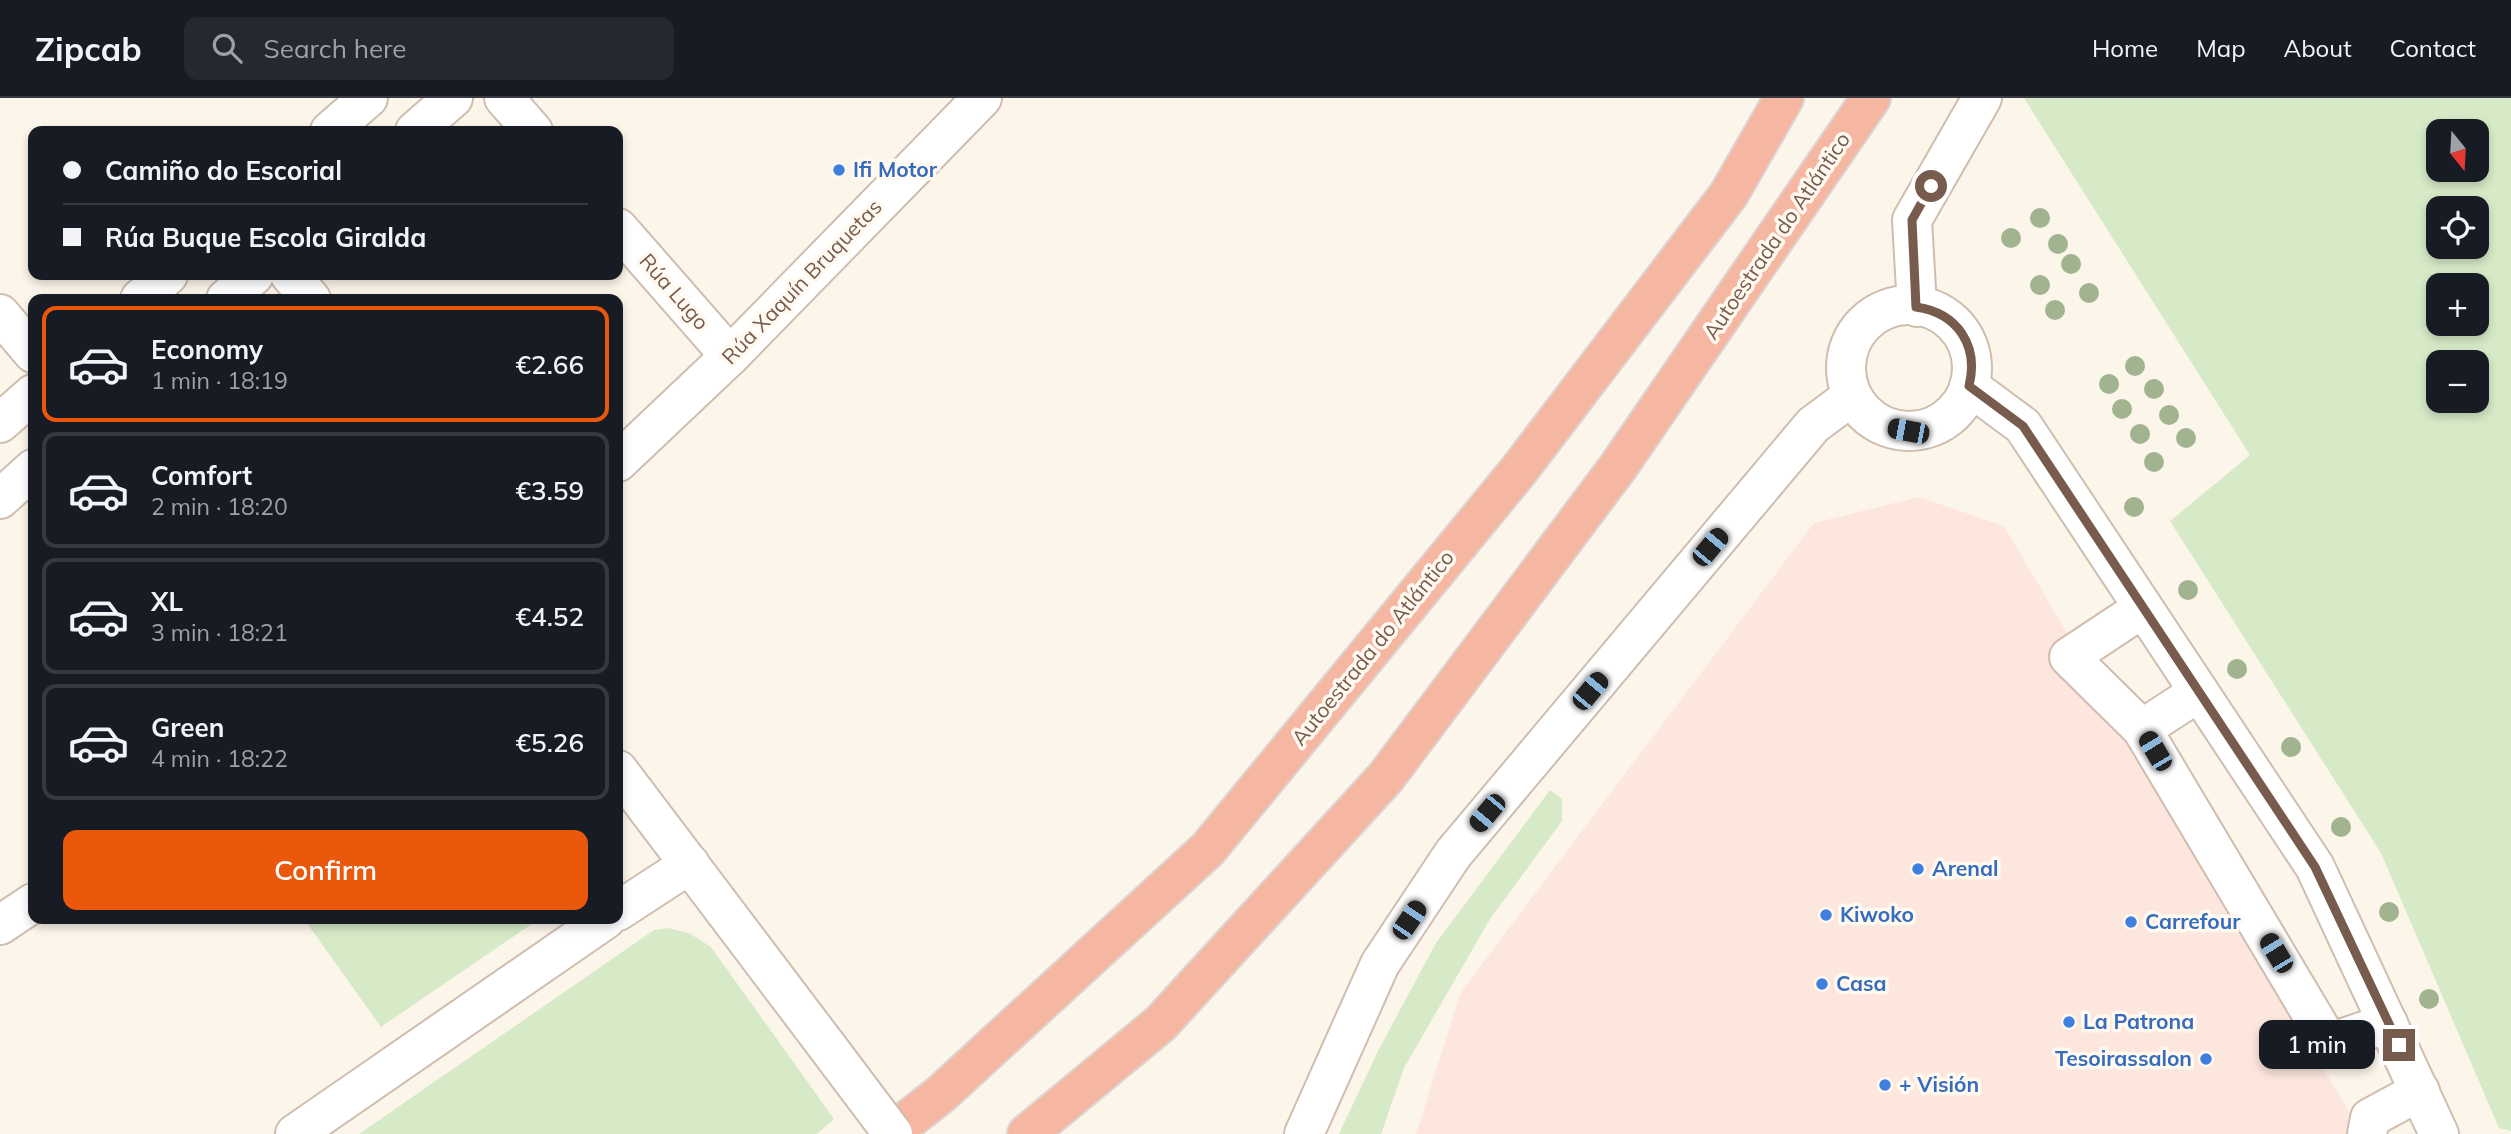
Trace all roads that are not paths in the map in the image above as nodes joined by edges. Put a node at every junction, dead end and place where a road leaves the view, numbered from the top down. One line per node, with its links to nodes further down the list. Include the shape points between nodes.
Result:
1 (368, 98): 8 (street)
2 (453, 98): 9 (street)
3 (504, 98): 10 (street)
4 (982, 98): 21 (street, Rúa Xaquín Bruquetas)
5 (1784, 98): 41 (highway, Autoestrada do Atlántico, via 1729,194 1519,471 1208,849 941,1094)
6 (1871, 98): 42 (highway, Autoestrada do Atlántico, via 1618,467 1386,777 1161,1023)
7 (1982, 98): 18 (street, via 1912,220)
8 (336, 126)
9 (421, 126)
10 (529, 126)
11 (623, 234): 21 (street, Rúa Lugo)
12 (162, 280): 15 (street)
13 (248, 280): 16 (street)
14 (295, 280): 17 (street)
15 (146, 294)
16 (232, 294)
17 (307, 294)
18 (1916, 307): 22 (street, via 1931,309 1960,329 1970,349); 23 (street, via 1903,305 1882,311 1859,329 1849,349 1846,375)
19 (0, 314): 20 (street)
20 (28, 347)
21 (730, 355): 26 (street, Rúa Xaquín Bruquetas)
22 (1969, 386): 23 (street, via 1953,414 1930,428 1908,431 1887,427 1868,416); 29 (street, via 2023,426)
23 (1852, 396): 43 (street, via 1812,425 1453,854 1380,964)
24 (28, 398): 25 (street)
25 (0, 423)
26 (623, 457)
27 (28, 474): 28 (street)
28 (0, 499)
29 (2143, 608): 30 (street); 31 (street, via 2069,657)
30 (2199, 692): 31 (street); 38 (street, via 2315,867)
31 (2142, 729): 38 (street, via 2329,1043)
32 (623, 777): 33 (street)
33 (690, 864): 35 (street); 41 (street, bridge)
34 (28, 906): 37 (street)
35 (623, 908)
36 (599, 924): 40 (street)
37 (0, 925)
38 (2388, 1023): 39 (street)
39 (2420, 1091): 44 (street, via 2370,1118); 45 (street)
40 (295, 1134)
41 (891, 1134)
42 (1027, 1134)
43 (1304, 1134)
44 (2367, 1134)
45 (2439, 1134)

